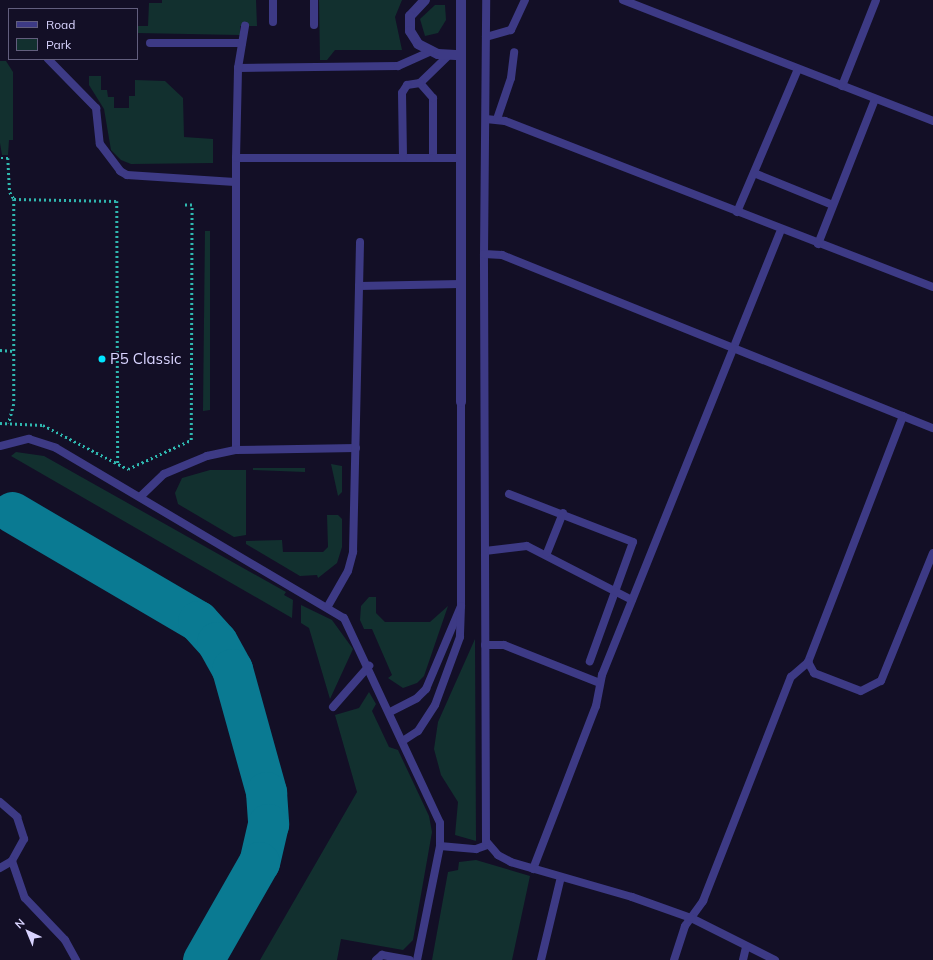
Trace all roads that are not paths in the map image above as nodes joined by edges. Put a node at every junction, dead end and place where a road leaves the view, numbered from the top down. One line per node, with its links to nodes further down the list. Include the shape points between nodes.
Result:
1 (273, 0): 9 (lane)
2 (314, 0): 10 (lane)
3 (425, 0): 15 (street, via 410,16 410,31 418,44)
4 (486, 0): 12 (lane)
5 (525, 0): 12 (lane, via 511,30)
6 (623, 0): 21 (lane)
7 (876, 0): 23 (lane)
8 (459, 1): 17 (street)
9 (273, 22)
10 (314, 24)
11 (245, 26): 14 (lane)
12 (486, 37): 25 (lane)
13 (150, 43): 14 (lane)
14 (242, 43): 20 (lane)
15 (429, 52): 18 (street); 20 (lane, via 398,66)
16 (514, 52): 26 (lane, via 511,78)
17 (460, 55): 18 (street); 31 (street)
18 (448, 56): 22 (lane)
19 (49, 60): 33 (lane, via 96,108 100,144 120,171 127,176)
20 (238, 68): 28 (lane)
21 (798, 69): 23 (lane); 32 (lane)
22 (420, 83): 29 (lane, via 407,85 402,94); 30 (lane, via 432,98)
23 (842, 86): 24 (lane)
24 (875, 99): 27 (lane); 34 (lane)
25 (486, 119): 26 (lane); 39 (lane)
26 (497, 119): 35 (lane)
27 (933, 121)
28 (236, 158): 29 (lane); 33 (lane)
29 (402, 158): 30 (lane)
30 (433, 158): 31 (lane)
31 (460, 158): 40 (street)
32 (754, 173): 34 (lane); 35 (lane)
33 (235, 182): 49 (lane)
34 (833, 205): 38 (lane)
35 (737, 212): 36 (lane)
36 (780, 230): 38 (lane); 43 (lane)
37 (360, 242): 41 (lane)
38 (818, 244): 42 (lane)
39 (484, 254): 43 (lane, via 502,255); 53 (lane)
40 (461, 284): 41 (lane); 44 (street)
41 (359, 286): 48 (lane)
42 (933, 287)
43 (734, 348): 45 (lane); 57 (lane)
44 (461, 402): 59 (lane)
45 (903, 416): 46 (lane); 62 (lane)
46 (933, 428)
47 (0, 446): 51 (lane, via 13,440 42,442)
48 (356, 448): 49 (lane); 58 (lane, via 353,552 348,571)
49 (236, 450): 51 (lane, via 185,463 164,474)
50 (509, 494): 52 (lane)
51 (140, 497): 58 (lane)
52 (563, 513): 54 (lane); 56 (lane, via 634,542)
53 (485, 551): 54 (lane, via 521,546); 60 (lane)
54 (547, 553): 56 (lane)
55 (933, 553): 62 (lane, via 885,675 876,686 855,690 814,673)
56 (615, 594): 57 (lane); 61 (lane)
57 (632, 600): 64 (lane)
58 (328, 606): 63 (lane, via 344,618)
59 (461, 606): 66 (lane, via 426,689 417,698); 67 (lane, via 460,637 435,704 418,731)
60 (485, 645): 64 (lane, via 504,645); 69 (lane)
61 (590, 661)
62 (808, 662): 75 (lane, via 791,677 703,901)
63 (369, 666): 65 (lane); 66 (lane)
64 (600, 684): 73 (lane, via 596,706)
65 (333, 707)
66 (390, 712): 67 (lane)
67 (404, 740): 70 (lane, via 440,823)
68 (0, 802): 71 (lane, via 17,817 23,833 24,839)
69 (487, 845): 70 (lane, via 476,849); 73 (lane, via 505,859)
70 (440, 846): 80 (lane)
71 (12, 862): 72 (lane); 77 (lane, via 25,898 65,940)
72 (0, 868)
73 (533, 869): 74 (lane)
74 (561, 877): 75 (lane); 81 (lane)
75 (691, 918): 76 (lane); 82 (lane, via 680,935)
76 (746, 947): 83 (lane); 84 (lane)
77 (76, 960)
78 (376, 960): 79 (lane, via 382,956)
79 (410, 960)
80 (417, 960)
81 (541, 960)
82 (674, 960)
83 (743, 960)
84 (775, 960)

